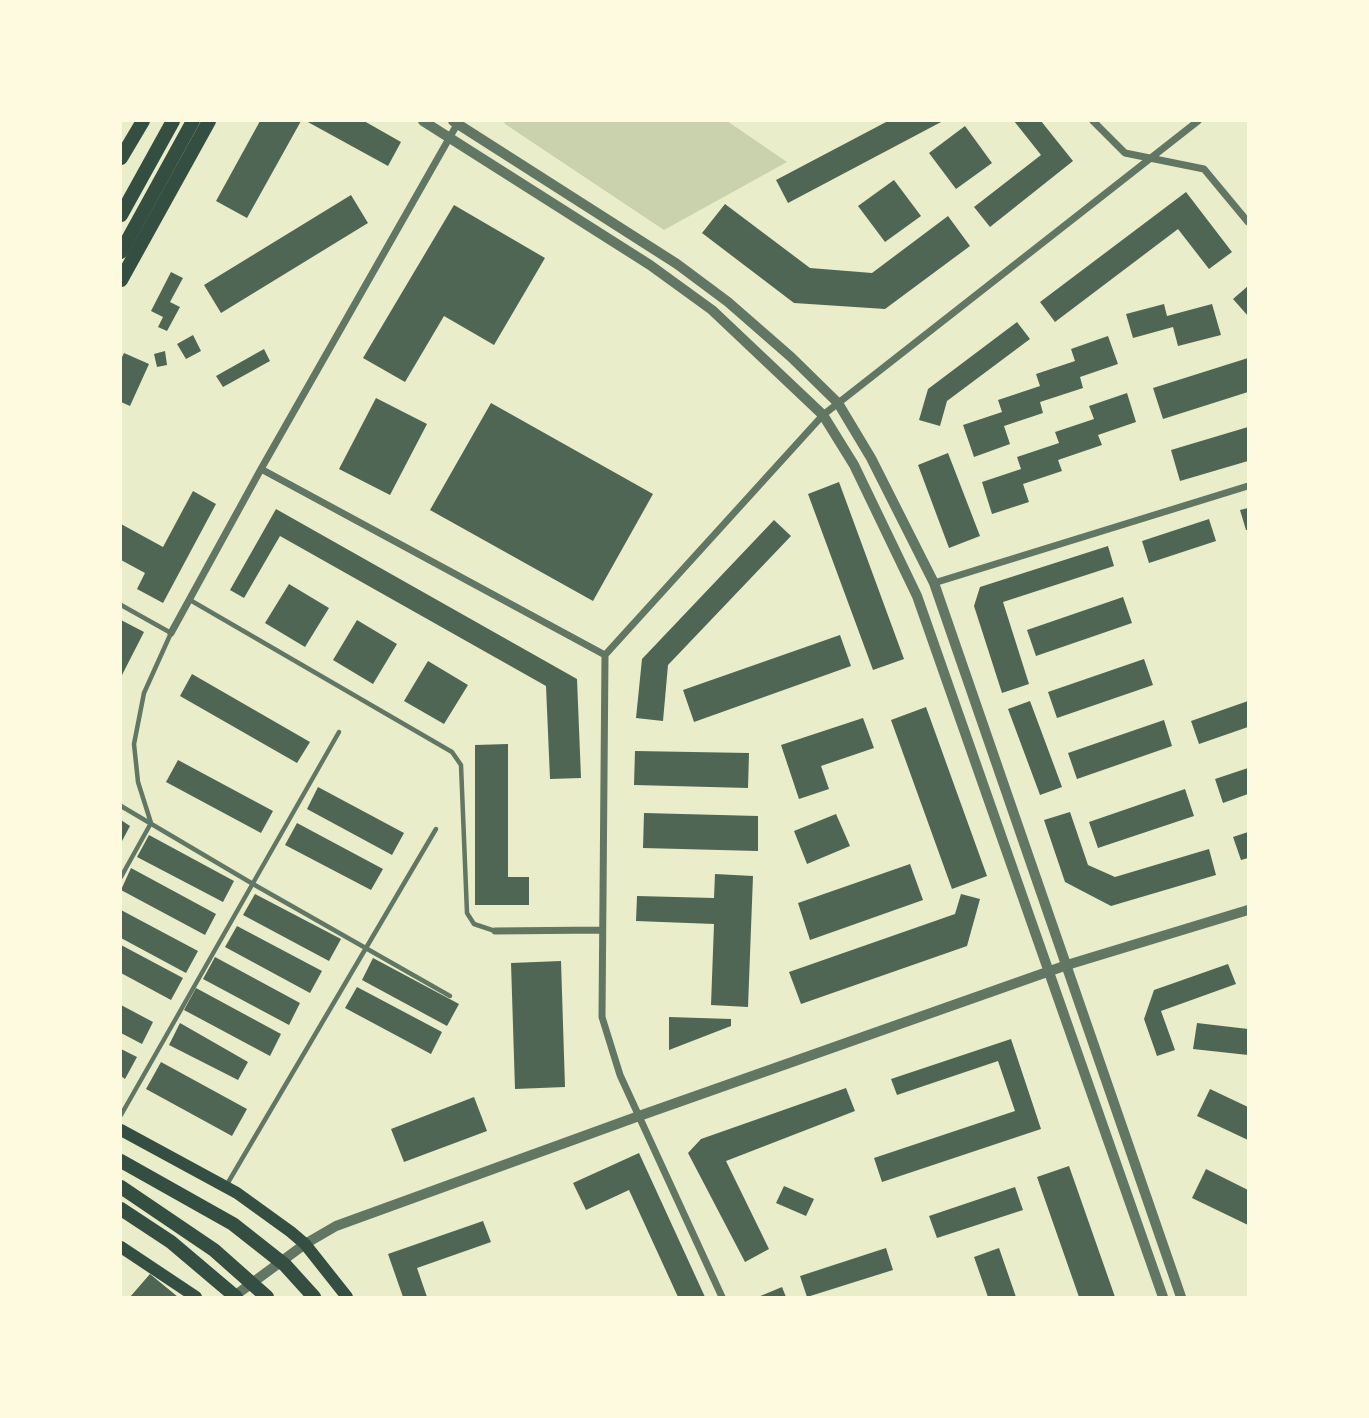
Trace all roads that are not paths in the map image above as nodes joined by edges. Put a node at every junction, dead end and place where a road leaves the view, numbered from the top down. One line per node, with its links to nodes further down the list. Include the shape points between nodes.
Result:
1 (142, 121): 10 (main road)
2 (173, 121): 12 (main road)
3 (193, 121): 14 (main road)
4 (209, 121): 15 (main road)
5 (423, 121): 9 (street)
6 (1093, 121): 11 (street, via 1125,153)
7 (1198, 121): 11 (street)
8 (457, 122): 9 (street); 16 (street, via 677,264 791,357)
9 (449, 138): 17 (street, via 650,265 712,310); 18 (street)
10 (121, 158)
11 (1149, 158): 13 (street, via 1205,169); 16 (street)
12 (121, 215)
13 (1248, 222)
14 (121, 252)
15 (121, 280)
16 (838, 403): 17 (street); 20 (street)
17 (824, 415): 24 (street); 36 (street, via 854,465 917,596)
18 (261, 468): 21 (street); 24 (street)
19 (1248, 486): 20 (street)
20 (934, 583): 35 (street)
21 (190, 600): 23 (street); 33 (lane, via 452,752 461,765 467,912 474,924)
22 (121, 605): 23 (lane)
23 (171, 633): 27 (lane, via 144,693 134,744 138,782)
24 (605, 655): 32 (street)
25 (340, 732): 30 (lane)
26 (121, 806): 27 (lane)
27 (151, 823): 29 (lane); 30 (lane)
28 (436, 829): 34 (lane)
29 (121, 877)
30 (253, 884): 34 (lane); 38 (lane)
31 (1248, 909): 35 (street)
32 (601, 930): 33 (street); 39 (street, via 602,1017)
33 (495, 931)
34 (366, 948): 37 (lane); 43 (lane)
35 (1067, 965): 36 (street); 54 (street)
36 (1048, 972): 39 (street); 53 (street)
37 (450, 996)
38 (121, 1115)
39 (639, 1116): 45 (street, via 337,1226); 52 (street)
40 (121, 1130): 43 (main road)
41 (121, 1161): 50 (main road, via 233,1224 285,1265)
42 (121, 1187): 49 (main road, via 214,1250)
43 (226, 1187): 45 (main road)
44 (121, 1209): 48 (main road, via 171,1242)
45 (305, 1244): 48 (street); 51 (main road)
46 (121, 1247): 47 (main road)
47 (196, 1297)
48 (234, 1297)
49 (267, 1297)
50 (314, 1297)
51 (347, 1297)
52 (722, 1297)
53 (1163, 1297)
54 (1181, 1297)

